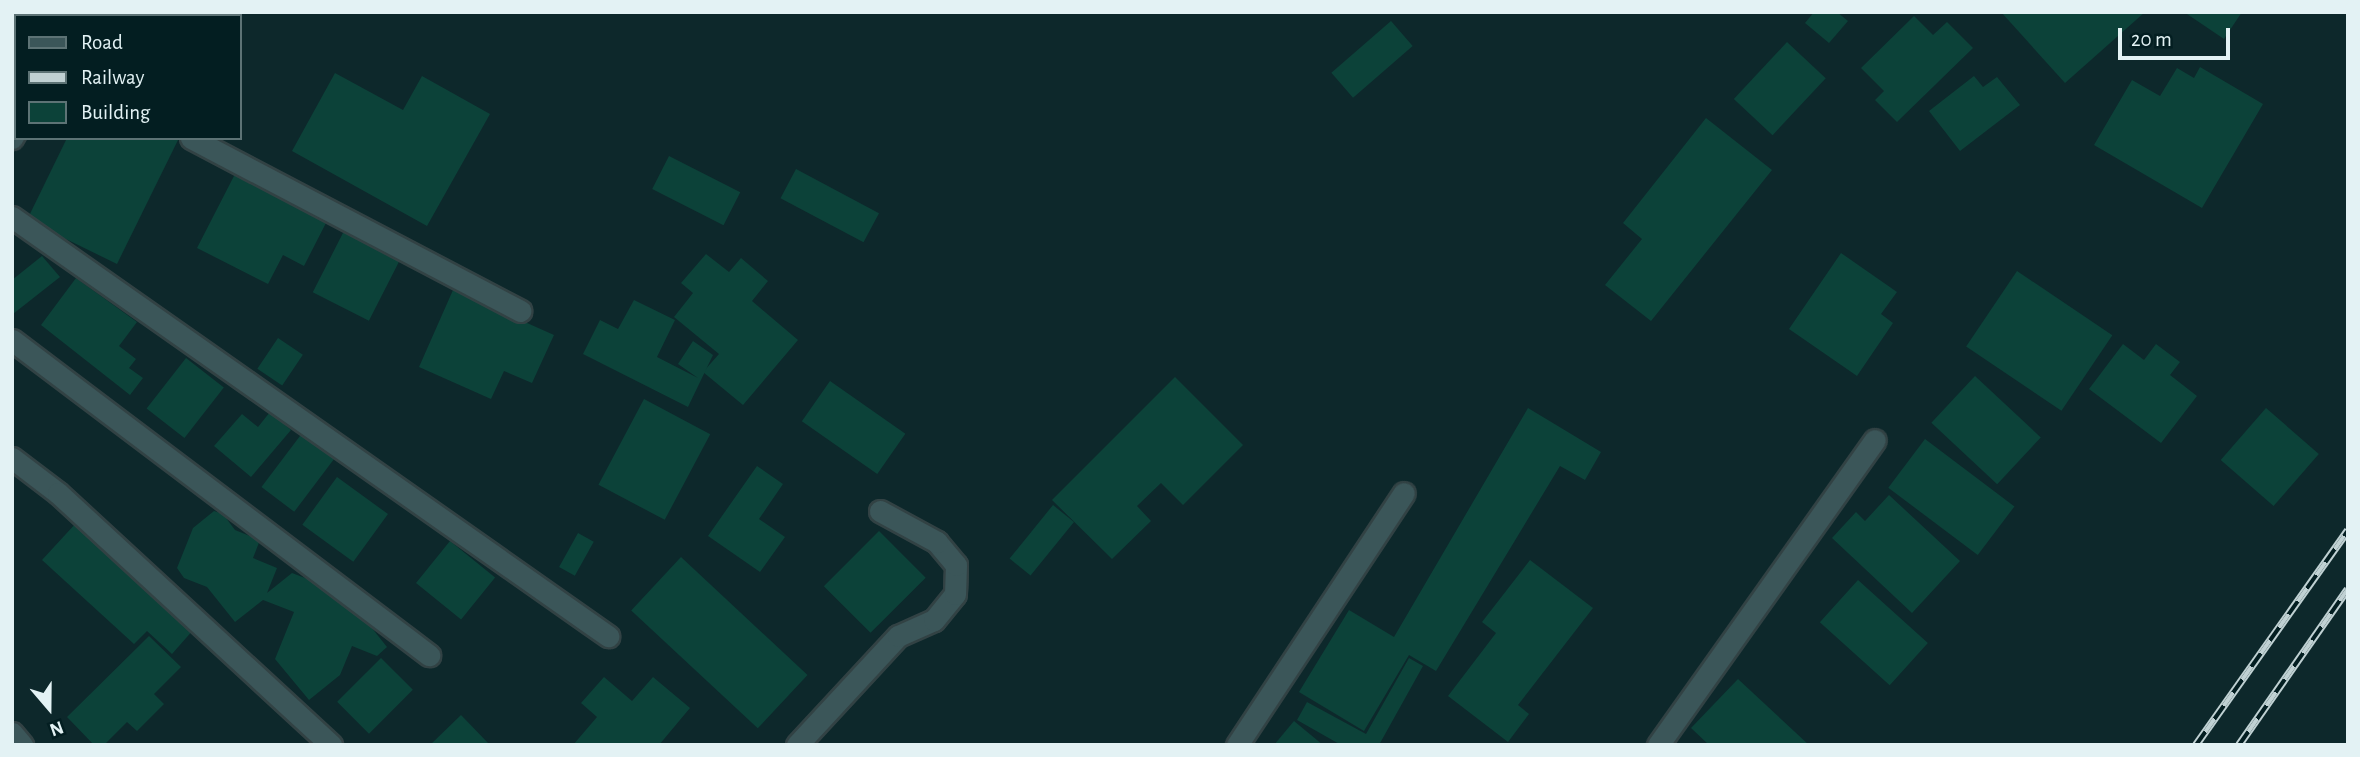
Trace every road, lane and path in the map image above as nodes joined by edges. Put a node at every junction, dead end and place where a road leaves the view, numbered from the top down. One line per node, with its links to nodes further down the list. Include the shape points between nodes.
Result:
1 (195, 140): 3 (street)
2 (12, 217): 9 (street)
3 (520, 311)
4 (12, 340): 10 (street)
5 (1875, 440): 16 (street)
6 (12, 458): 13 (street, via 58,493)
7 (1404, 493): 15 (street)
8 (880, 511): 14 (street, via 937,542 956,565 955,594 934,620 898,636)
9 (608, 636)
10 (429, 655)
11 (12, 733): 12 (street)
12 (22, 745)
13 (331, 745)
14 (797, 745)
15 (1237, 745)
16 (1658, 745)

